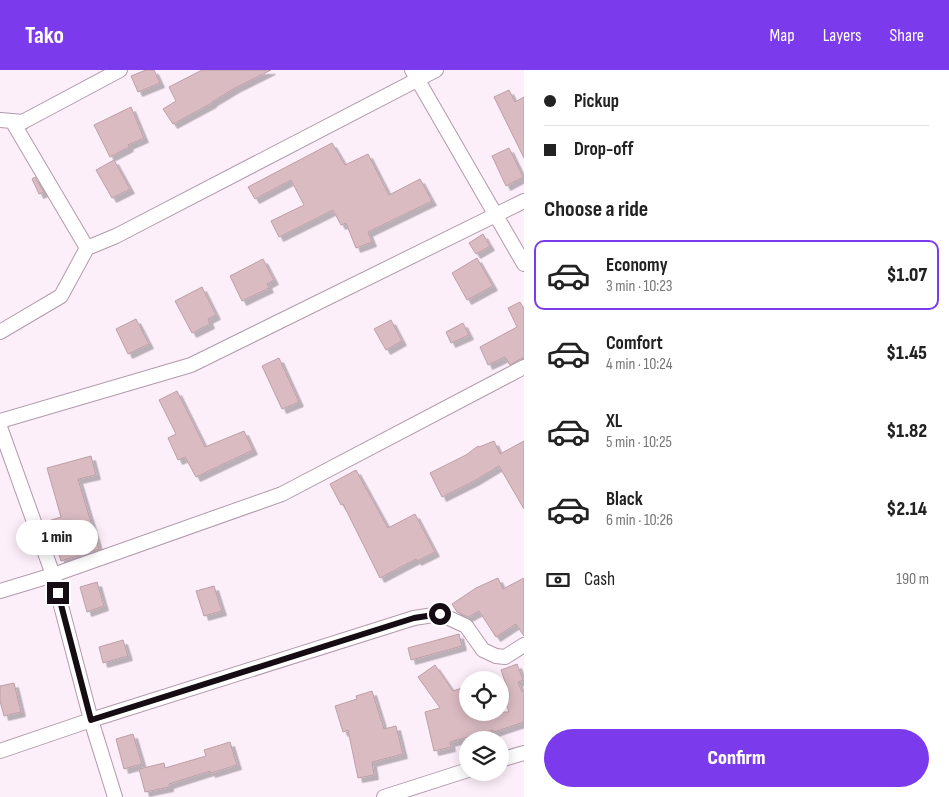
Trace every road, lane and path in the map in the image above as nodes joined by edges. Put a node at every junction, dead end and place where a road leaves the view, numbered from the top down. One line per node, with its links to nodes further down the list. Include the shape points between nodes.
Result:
1 (120, 70): 5 (street)
2 (436, 70): 3 (street)
3 (414, 75): 7 (street); 8 (street, via 116,236)
4 (0, 120): 5 (street)
5 (23, 122): 8 (street, via 15,126)
6 (524, 201): 7 (street)
7 (496, 215): 9 (street); 12 (street, via 191,366)
8 (87, 248): 10 (street, via 61,296)
9 (524, 264)
10 (0, 332)
11 (524, 367): 14 (street, via 282,494)
12 (0, 421)
13 (0, 427): 14 (street)
14 (53, 575): 15 (street); 17 (street)
15 (0, 591)
16 (524, 645): 17 (street, via 505,657 496,656 483,650 466,626 440,614 414,618)
17 (91, 720): 18 (street); 22 (street)
18 (0, 751)
19 (524, 753): 20 (street)
20 (509, 757)
21 (459, 773): 23 (street)
22 (115, 797)
23 (384, 797)

